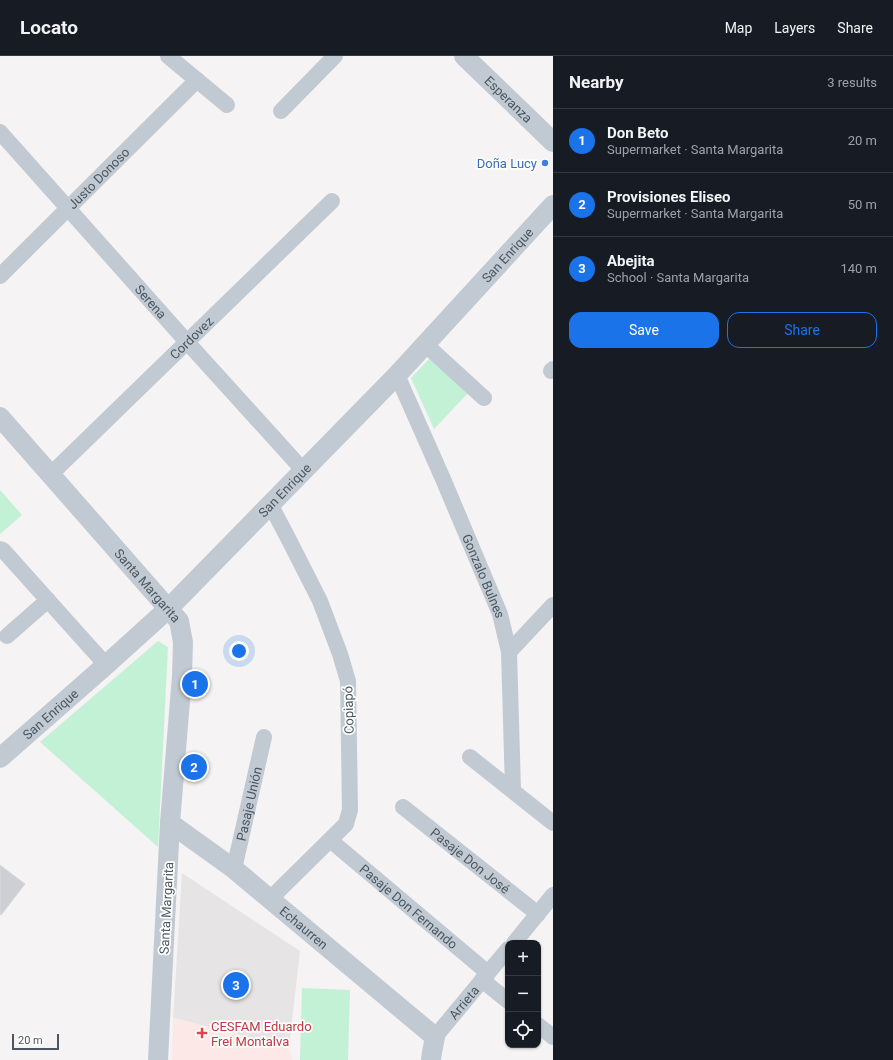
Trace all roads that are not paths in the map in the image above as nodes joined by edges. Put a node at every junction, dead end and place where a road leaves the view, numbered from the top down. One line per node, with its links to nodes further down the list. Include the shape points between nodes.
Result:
1 (168, 56): 4 (street)
2 (336, 56): 6 (street)
3 (464, 56): 8 (street, Esperanza)
4 (197, 80): 5 (street); 11 (street, Justo Donoso)
5 (227, 105)
6 (281, 111)
7 (0, 132): 11 (street, Serena)
8 (553, 142)
9 (332, 201): 13 (street, Cordovez)
10 (553, 205): 14 (street, San Enrique)
11 (68, 208): 12 (street, Justo Donoso); 13 (street, Serena)
12 (0, 276)
13 (187, 342): 18 (street, Serena); 19 (street, Cordovez)
14 (426, 345): 15 (street, San Enrique); 16 (street)
15 (397, 375): 18 (street, San Enrique); 26 (street, Gonzalo Bulnes, via 500,614)
16 (484, 398)
17 (0, 417): 19 (street, Santa Margarita)
18 (303, 470): 20 (street, San Enrique)
19 (50, 475): 24 (street, Santa Margarita)
20 (270, 504): 24 (street, San Enrique); 35 (street, Copiapó, via 320,601 348,681 350,810 346,824)
21 (0, 549): 22 (street)
22 (48, 600): 25 (street); 27 (street)
23 (553, 605): 26 (street)
24 (169, 608): 27 (street, San Enrique); 33 (street, Santa Margarita, via 180,621 183,642)
25 (7, 636)
26 (509, 652): 31 (street, Gonzalo Bulnes)
27 (106, 665): 30 (street, San Enrique)
28 (264, 737): 36 (street, Pasaje Unión)
29 (470, 757): 31 (street)
30 (0, 758)
31 (513, 790): 34 (street)
32 (403, 807): 39 (street, Pasaje Don José)
33 (170, 823): 36 (street, Echaurren); 47 (street, Santa Margarita)
34 (553, 823)
35 (330, 840): 38 (street, Copiapó); 42 (street, Pasaje Don Fernando)
36 (234, 870): 38 (street, Echaurren)
37 (553, 895): 39 (street)
38 (270, 899): 45 (street, Echaurren)
39 (538, 914): 40 (street)
40 (516, 940)
41 (505, 953): 42 (street, Arrieta)
42 (485, 976): 43 (street, Pasaje Don Fernando); 45 (street, Arrieta)
43 (505, 998)
44 (541, 1027): 46 (street)
45 (434, 1036): 48 (street)
46 (553, 1037)
47 (158, 1060)
48 (431, 1060)

